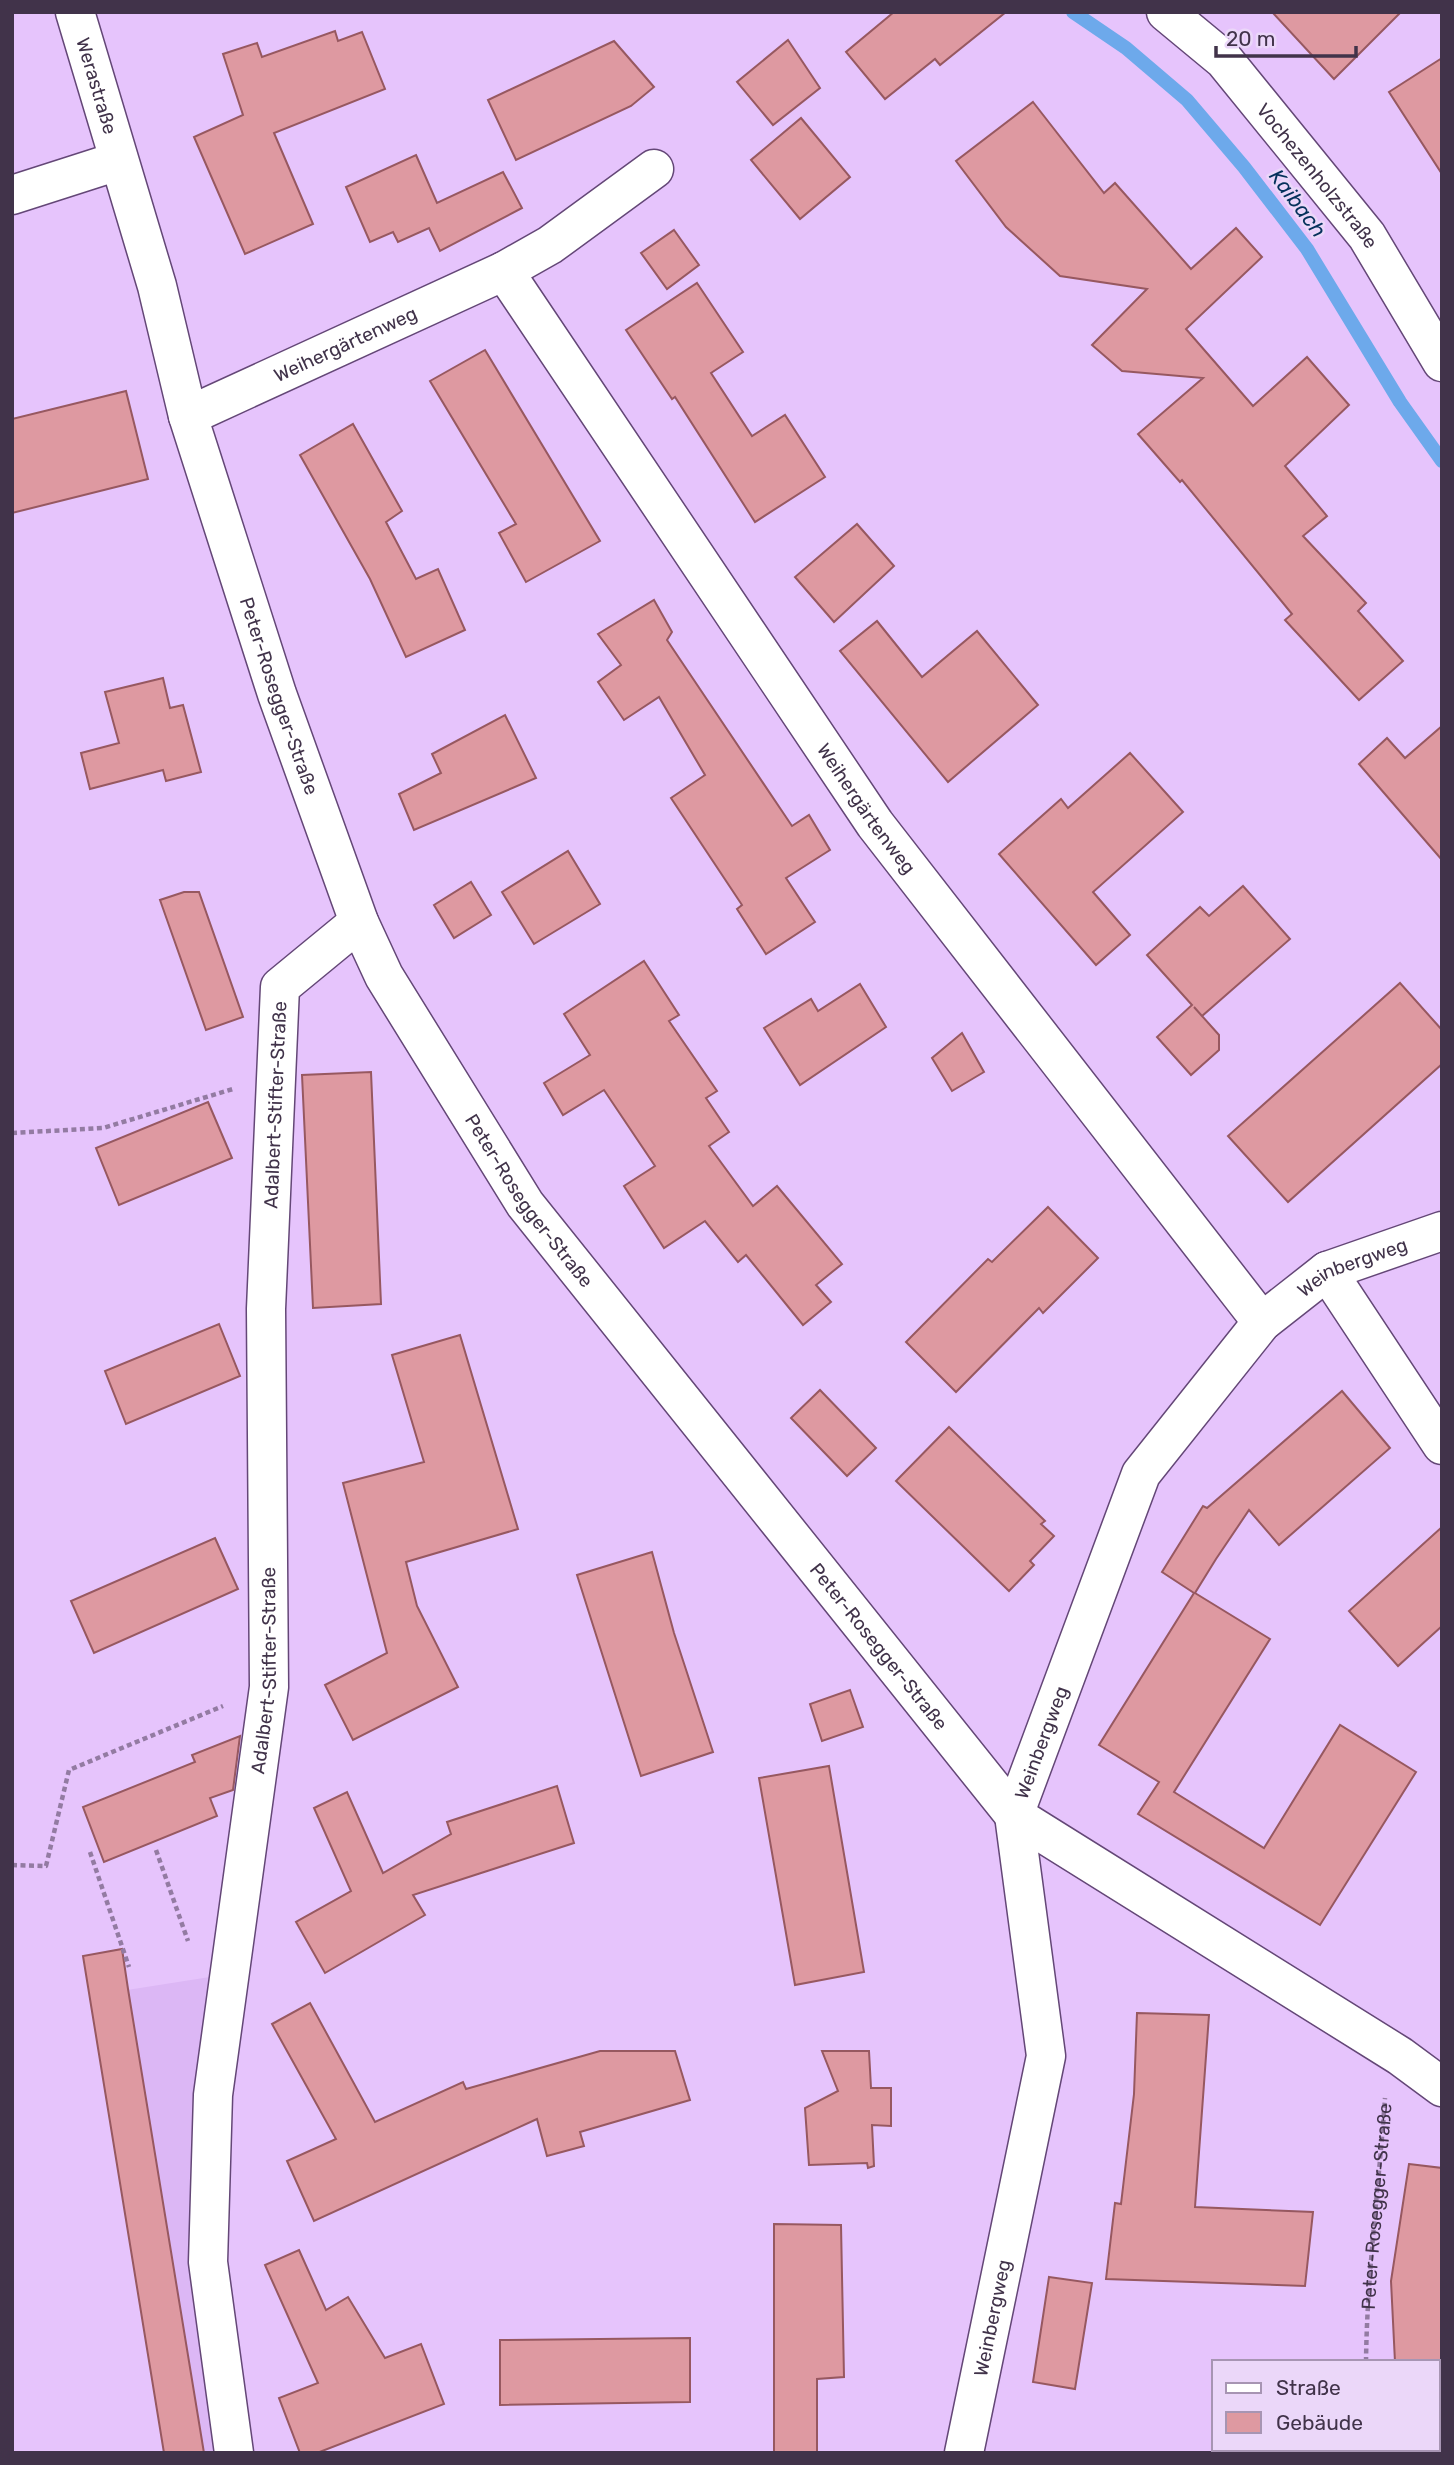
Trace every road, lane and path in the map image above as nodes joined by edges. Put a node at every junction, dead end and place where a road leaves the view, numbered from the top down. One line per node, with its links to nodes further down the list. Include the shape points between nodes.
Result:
1 (75, 12): 3 (street, Werastraße)
2 (1166, 12): 7 (street, Vochezenholzstraße, via 1224,60 1367,236)
3 (118, 161): 5 (street); 8 (street, Peter-Rosegger-Straße, via 157,286)
4 (654, 169): 6 (street, Weihergärtenweg, via 550,245)
5 (12, 195)
6 (504, 271): 8 (street, Weihergärtenweg); 14 (street, Weihergärtenweg, via 875,824)
7 (1442, 362)
8 (188, 416): 9 (street, Peter-Rosegger-Straße, via 277,694)
9 (359, 922): 10 (street, Adalbert-Stifter-Straße, via 280,987); 17 (street, Peter-Rosegger-Straße, via 384,976 525,1204)
10 (277, 1076): 11 (path, via 103,1128); 16 (street, Adalbert-Stifter-Straße, via 266,1309)
11 (12, 1133)
12 (1442, 1231): 13 (street, Weinbergweg)
13 (1326, 1271): 14 (street, Weinbergweg); 15 (street)
14 (1262, 1322): 17 (street, Weinbergweg, via 1141,1474)
15 (1442, 1445)
16 (269, 1687): 20 (path, via 69,1770 46,1866); 26 (street, Adalbert-Stifter-Straße, via 213,2095 208,2262)
17 (1014, 1815): 23 (street, Peter-Rosegger-Straße); 27 (street, Weinbergweg, via 1046,2056)
18 (156, 1850): 21 (path)
19 (90, 1852): 22 (path)
20 (12, 1865)
21 (190, 1947)
22 (129, 1967)
23 (1400, 2056): 24 (street, Peter-Rosegger-Straße); 25 (path, Peter-Rosegger-Straße, via 1387,2081 1367,2287)
24 (1442, 2087)
25 (1366, 2360)
26 (234, 2453)
27 (964, 2453)

